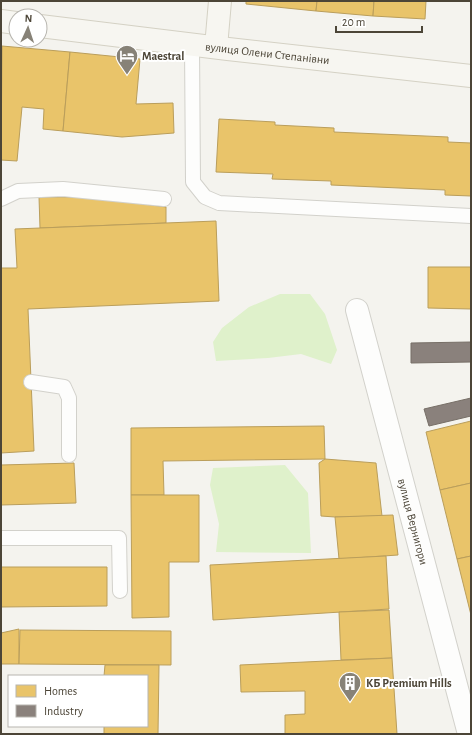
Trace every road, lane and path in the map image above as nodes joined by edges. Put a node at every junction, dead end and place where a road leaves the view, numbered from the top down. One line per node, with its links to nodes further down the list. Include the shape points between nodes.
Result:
1 (220, 1): 4 (street)
2 (48, 27): 3 (street, вулиця Олени Степанівни)
3 (192, 45): 4 (street, вулиця Олени Степанівни); 8 (lane, via 193,182 205,197 219,203)
4 (216, 48): 5 (street, вулиця Олени Степанівни)
5 (471, 76)
6 (164, 199): 7 (lane, via 63,189 18,191)
7 (1, 200)
8 (471, 216)
9 (357, 310): 14 (street, вулиця Вернигори)
10 (31, 382): 11 (lane, via 64,386 69,398)
11 (69, 454)
12 (1, 538): 13 (lane, via 119,538)
13 (120, 591)
14 (469, 734)

